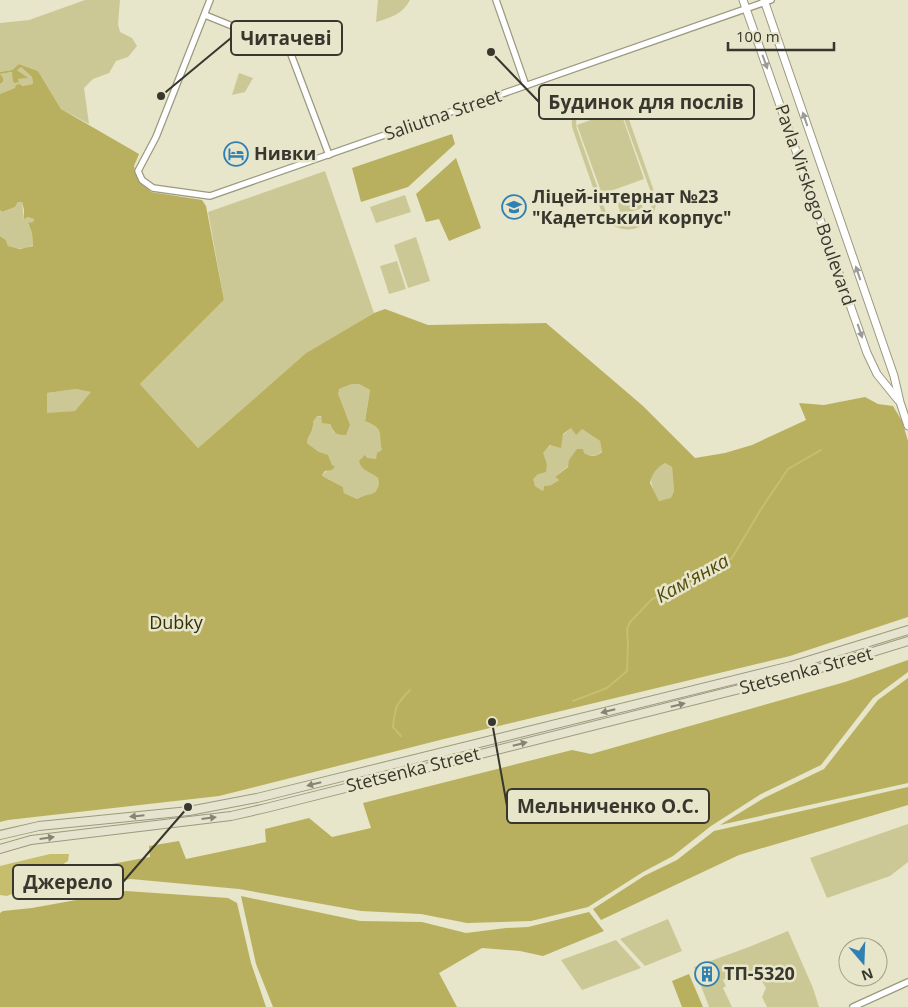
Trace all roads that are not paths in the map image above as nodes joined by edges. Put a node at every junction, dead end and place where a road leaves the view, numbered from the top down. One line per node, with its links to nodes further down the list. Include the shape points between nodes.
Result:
1 (210, 0): 6 (street)
2 (496, 0): 7 (street)
3 (742, 0): 5 (street, Pavla Virskogo Boulevard)
4 (766, 1): 5 (street, Saliutna Street); 9 (street, Pavla Virskogo Boulevard, one-way to 4, via 894,376)
5 (746, 9): 7 (street, Saliutna Street); 9 (street, Pavla Virskogo Boulevard, one-way to 9, via 867,353 877,374)
6 (204, 15): 8 (street, via 289,49); 8 (street, Saliutna Street, via 156,136 138,171 142,180 154,188 210,196)
7 (526, 86): 8 (street, Saliutna Street)
8 (329, 154)
9 (900, 402): 10 (street, Pavla Virskogo Boulevard)
10 (908, 426)
11 (908, 630): 13 (main road, Stetsenka Street, one-way to 13, via 791,666 257,798 189,811 39,826)
12 (908, 641): 14 (main road, Stetsenka Street, one-way to 12, via 31,840 231,816 811,671)
13 (0, 835)
14 (0, 849)
15 (908, 982): 16 (street)
16 (853, 1007)

